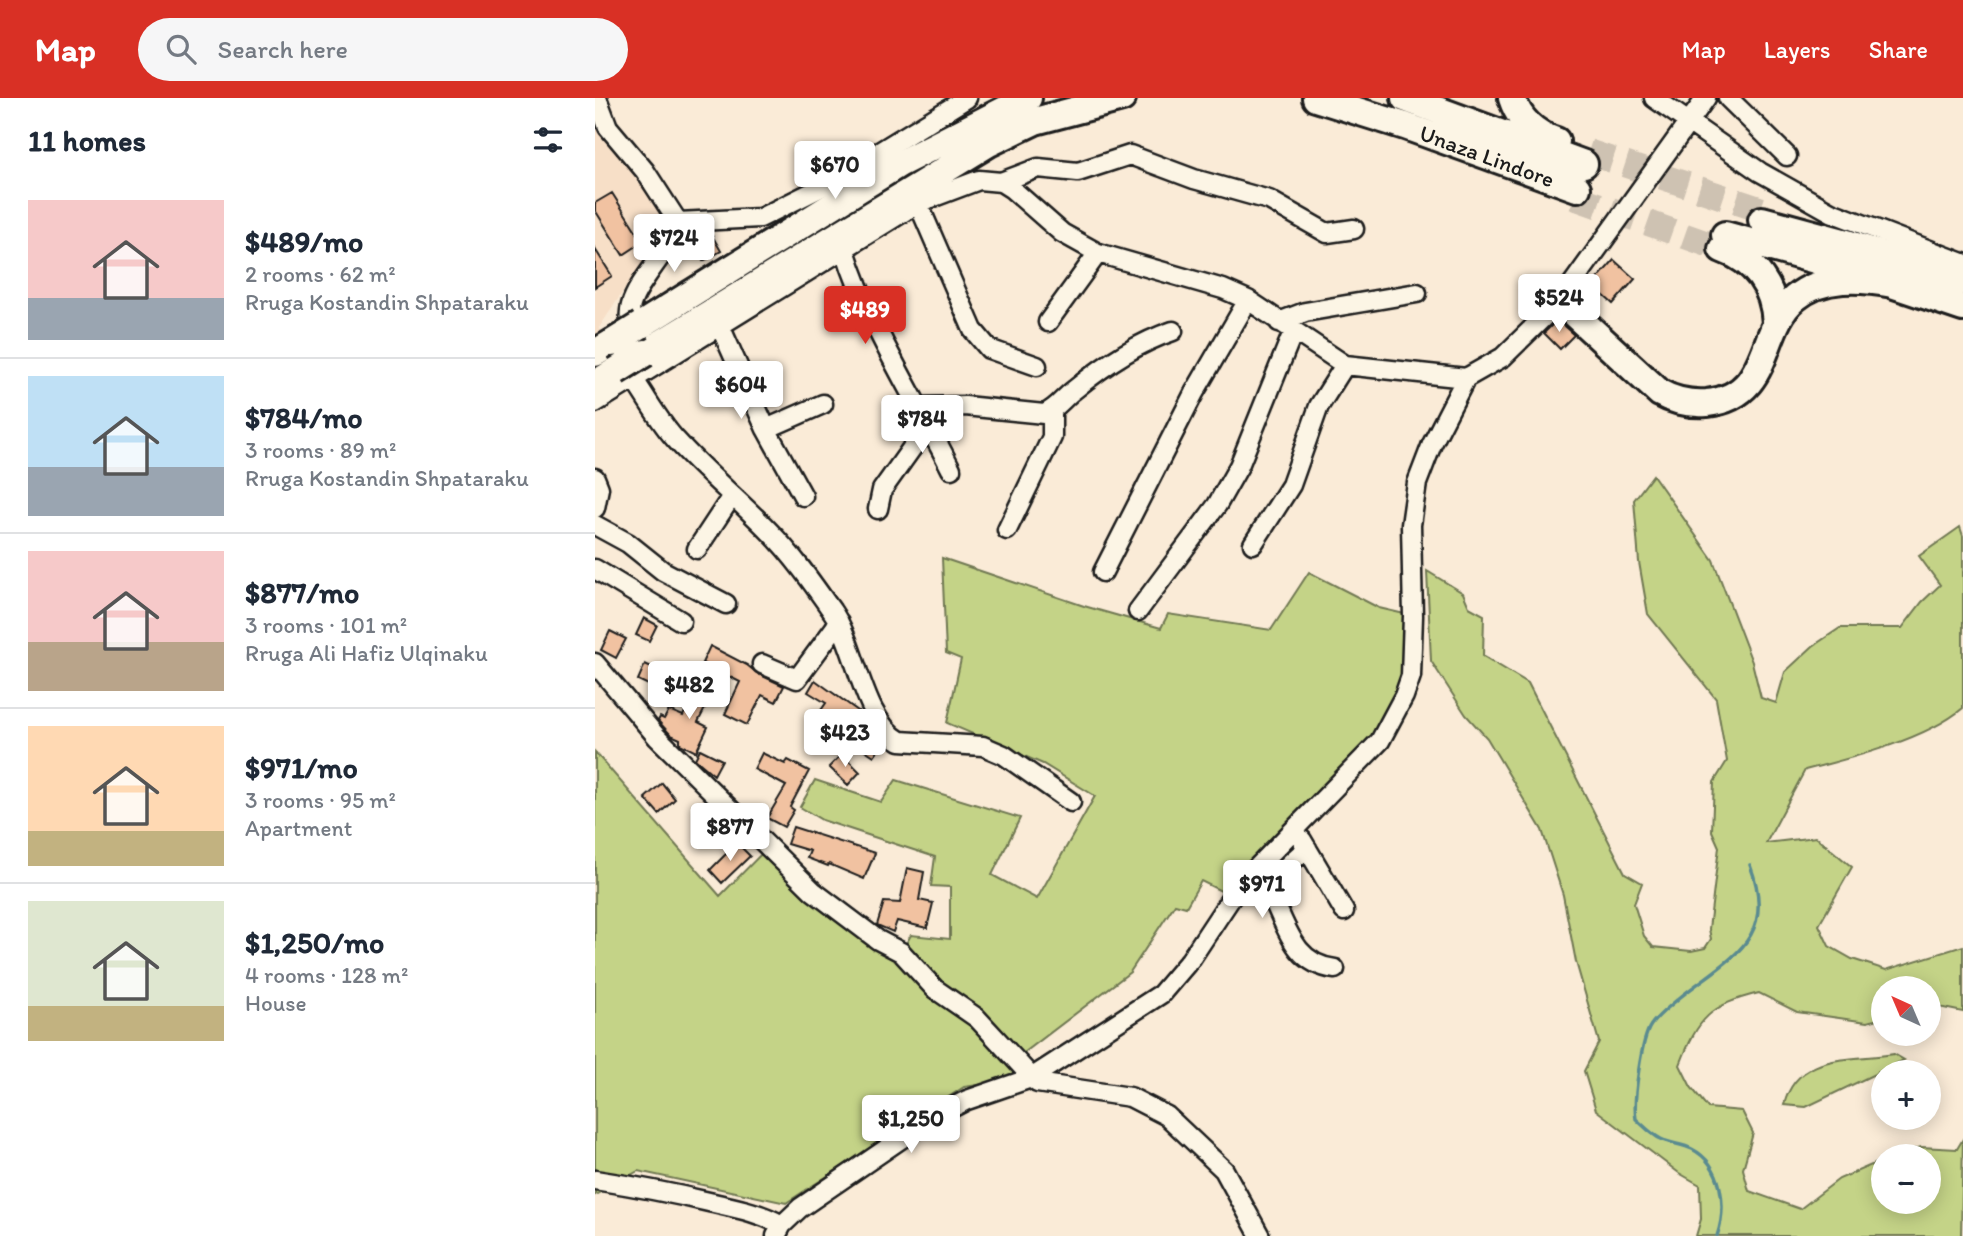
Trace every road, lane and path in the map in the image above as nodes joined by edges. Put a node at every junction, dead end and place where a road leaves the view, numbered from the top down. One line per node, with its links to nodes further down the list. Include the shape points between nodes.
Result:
1 (597, 98): 17 (street, via 608,127)
2 (967, 98): 21 (street, via 822,187 760,218)
3 (1028, 98): 36 (highway, bridge, via 899,164)
4 (1122, 98): 39 (highway, bridge, via 1035,121 989,143 645,353)
5 (1316, 98): 15 (highway, Unaza Lindore, via 1539,174)
6 (1405, 98): 15 (highway, Unaza Lindore)
7 (1431, 98): 8 (highway)
8 (1456, 98)
9 (1512, 98): 15 (highway, via 1519,115)
10 (1654, 98): 13 (street)
11 (1706, 98): 13 (street)
12 (1728, 98): 14 (street)
13 (1689, 124): 25 (street, via 1831,212); 30 (street)
14 (1787, 156)
15 (1581, 175)
16 (1001, 182): 19 (street, via 979,180); 22 (street, via 1038,168 1078,172 1130,155 1269,200 1327,233); 24 (street, via 1062,233)
17 (661, 194): 18 (street); 21 (street)
18 (683, 200)
19 (918, 203): 23 (street); 38 (street, via 973,330 989,349)
20 (1763, 216): 28 (highway, via 1842,242)
21 (678, 222): 39 (street, via 673,241 632,300)
22 (1354, 229)
23 (845, 250): 33 (street); 43 (street, via 884,342)
24 (1098, 253): 29 (street); 31 (street)
25 (1963, 263)
26 (1893, 284): 28 (highway); 32 (highway, via 1856,279 1819,285 1798,295); 32 (highway, via 1723,242 1747,260 1767,284)
27 (1417, 293): 34 (street, via 1305,312)
28 (1961, 298)
29 (1248, 300): 34 (street); 58 (street, via 1194,393)
30 (1560, 301): 32 (highway, via 1660,393 1698,403 1723,399 1749,381 1766,354); 40 (street, via 1503,357)
31 (1048, 322)
32 (1776, 323)
33 (720, 326): 39 (street); 46 (street)
34 (1286, 327): 37 (street); 60 (street, via 1239,466 1217,505)
35 (1173, 331): 44 (street, via 1136,347 1073,390)
36 (603, 348)
37 (1345, 365): 40 (street); 55 (street, via 1319,407 1291,485)
38 (1037, 366)
39 (615, 378): 41 (street); 49 (street)
40 (1466, 378): 66 (street, via 1425,461 1413,503 1412,663 1404,696 1380,741)
41 (595, 403)
42 (823, 404): 46 (street)
43 (920, 407): 44 (street); 45 (street)
44 (1052, 411): 54 (street, via 1052,437)
45 (929, 424): 47 (street); 52 (street, via 882,490)
46 (766, 429): 50 (street)
47 (951, 469)
48 (595, 478): 51 (street, via 599,488)
49 (732, 496): 56 (street); 62 (street, via 771,533)
50 (803, 496)
51 (595, 508)
52 (878, 509)
53 (595, 525): 59 (street, via 628,543 663,571)
54 (1007, 530)
55 (1253, 544)
56 (697, 550)
57 (595, 569): 61 (street)
58 (1103, 572)
59 (726, 604)
60 (1139, 611)
61 (681, 621)
62 (839, 622): 64 (street, via 797,679); 65 (street, via 868,697 891,736 900,741 983,746)
63 (595, 663): 70 (street, via 657,737 813,891 901,952 936,989 977,1018)
64 (762, 664)
65 (1071, 802)
66 (1295, 828): 67 (street); 70 (street, via 1231,896 1190,960 1161,994)
67 (1307, 848): 68 (street); 69 (street, via 1280,873 1271,895 1301,956 1318,967)
68 (1343, 911)
69 (1335, 969)
70 (1031, 1078): 72 (street, via 939,1114 800,1208); 73 (street, via 1045,1085 1130,1097 1167,1116 1224,1170)
71 (595, 1180): 72 (street, via 750,1211)
72 (779, 1231)
73 (1260, 1236)

